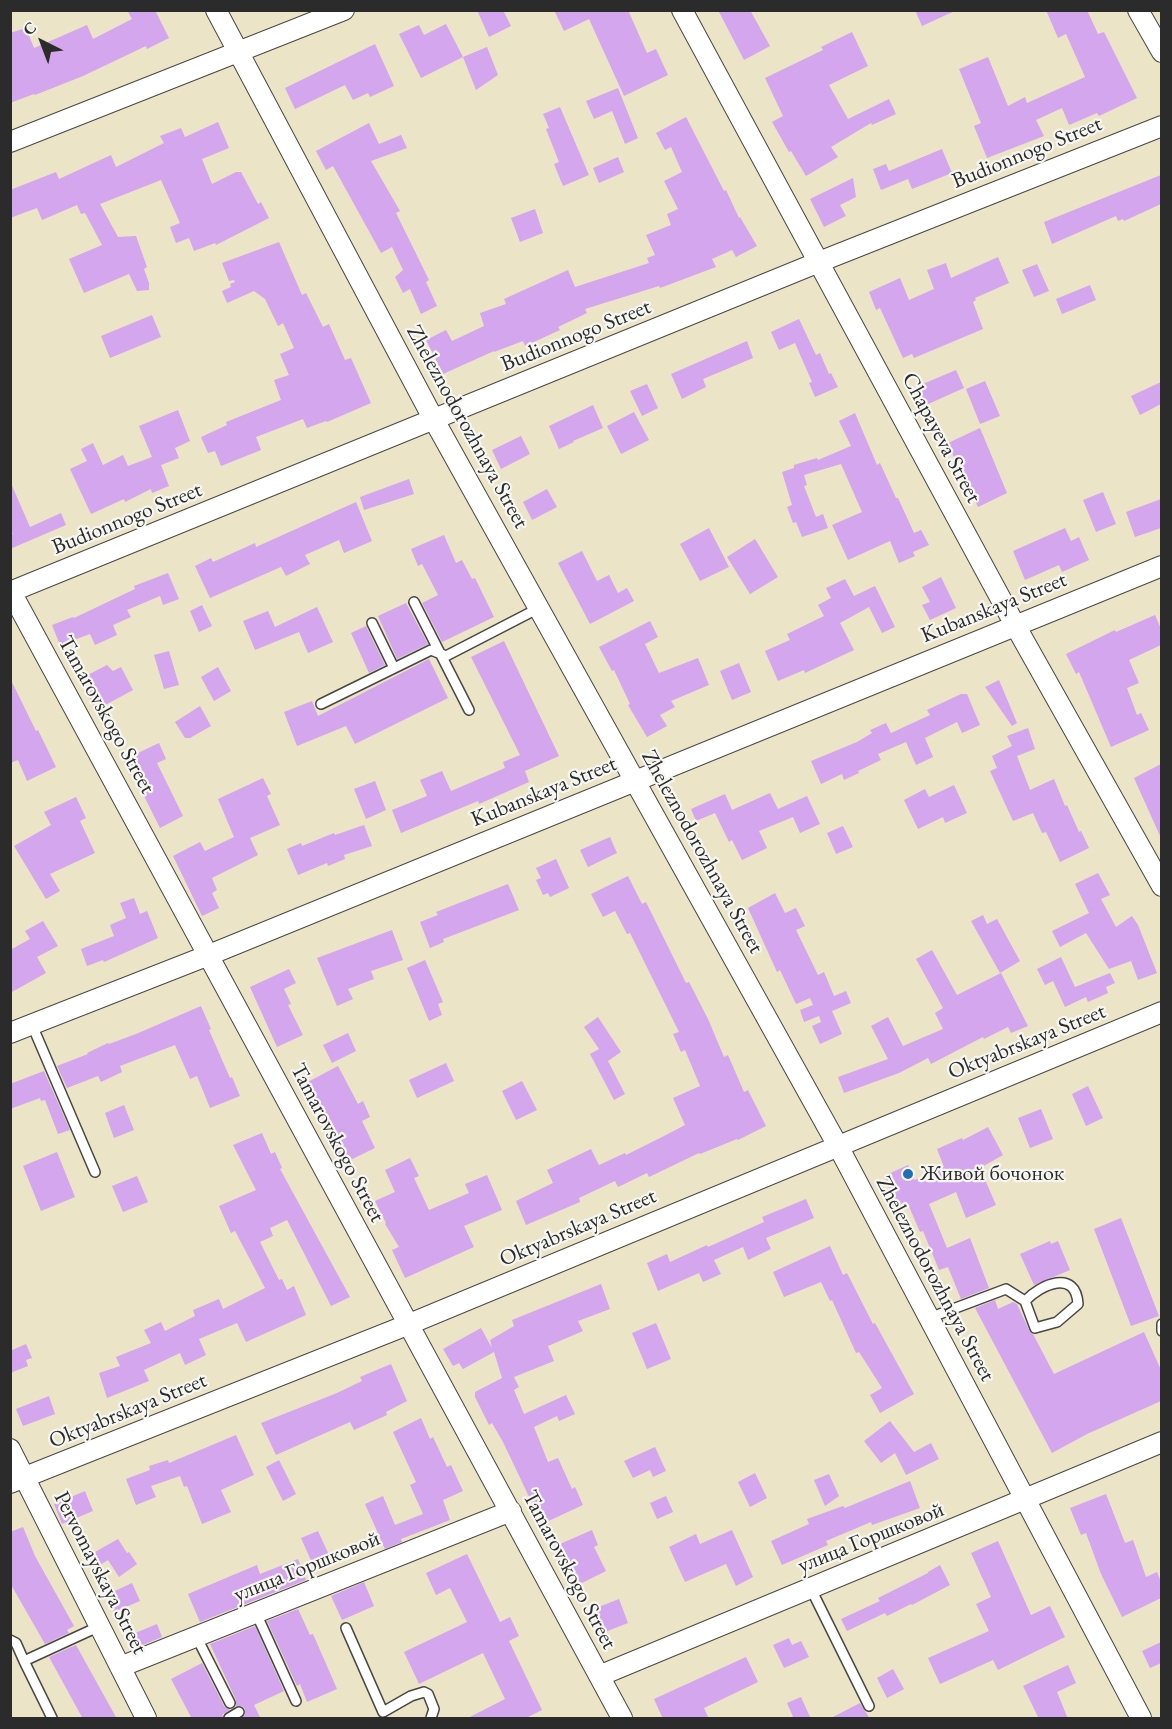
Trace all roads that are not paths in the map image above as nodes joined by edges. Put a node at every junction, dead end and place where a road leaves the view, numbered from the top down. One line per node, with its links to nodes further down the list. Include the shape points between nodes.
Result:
1 (216, 10): 5 (street, Zheleznodorozhnaya Street)
2 (344, 10): 5 (street)
3 (682, 10): 9 (street, Chapayeva Street)
4 (1138, 10): 6 (street)
5 (239, 51): 8 (street); 10 (street, Zheleznodorozhnaya Street)
6 (1161, 52)
7 (1161, 126): 9 (street, Budionnogo Street)
8 (10, 142)
9 (819, 262): 10 (street, Budionnogo Street); 16 (street, Chapayeva Street)
10 (434, 420): 12 (street, Budionnogo Street); 14 (street, Zheleznodorozhnaya Street)
11 (1161, 566): 16 (street, Kubanskaya Street)
12 (11, 591): 23 (street, Tamarovskogo Street)
13 (414, 602): 17 (lane)
14 (539, 608): 17 (lane, via 446,656); 21 (street, Zheleznodorozhnaya Street)
15 (372, 623): 18 (lane)
16 (1015, 625): 21 (street, Kubanskaya Street); 22 (street, Chapayeva Street)
17 (439, 653): 18 (lane, via 431,650); 20 (lane)
18 (394, 668): 19 (lane)
19 (321, 704)
20 (469, 711)
21 (635, 781): 23 (street, Kubanskaya Street); 27 (street, Zheleznodorozhnaya Street)
22 (1161, 886)
23 (209, 955): 25 (street, Kubanskaya Street); 32 (street, Tamarovskogo Street)
24 (1161, 1012): 27 (street, Oktyabrskaya Street)
25 (32, 1025): 26 (street, Kubanskaya Street); 28 (lane)
26 (10, 1033)
27 (838, 1146): 30 (street, Zheleznodorozhnaya Street); 32 (street, Oktyabrskaya Street)
28 (95, 1172)
29 (1025, 1301): 29 (lane, via 1035,1328 1056,1322 1078,1304 1077,1292 1071,1285 1061,1283 1039,1289); 30 (lane, via 1006,1289)
30 (929, 1318): 37 (street, Zheleznodorozhnaya Street)
31 (1161, 1324): 33 (lane)
32 (407, 1325): 36 (street, Oktyabrskaya Street); 38 (street, Tamarovskogo Street)
33 (1161, 1331)
34 (1161, 1442): 37 (street, улица Горшковой)
35 (10, 1449): 36 (street, Pervomayskaya Street)
36 (18, 1481): 41 (street, Pervomayskaya Street)
37 (1025, 1500): 39 (street, улица Горшковой); 57 (street, Zheleznodorozhnaya Street)
38 (511, 1511): 40 (street, улица Горшковой); 47 (street, Tamarovskogo Street)
39 (811, 1589): 47 (street, улица Горшковой); 50 (lane)
40 (255, 1613): 43 (street, улица Горшковой); 48 (lane)
41 (100, 1626): 45 (lane); 46 (street, Pervomayskaya Street)
42 (346, 1629): 55 (lane, via 383,1712 424,1692 434,1709)
43 (196, 1636): 46 (street, улица Горшковой); 49 (lane)
44 (10, 1640): 45 (lane, via 16,1643)
45 (24, 1661): 52 (lane)
46 (120, 1667): 53 (street, Pervomayskaya Street)
47 (598, 1676): 56 (street, Tamarovskogo Street)
48 (296, 1701)
49 (230, 1703)
50 (869, 1706)
51 (239, 1712): 54 (lane)
52 (52, 1719)
53 (146, 1719)
54 (229, 1719)
55 (431, 1719)
56 (622, 1719)
57 (1141, 1719)

